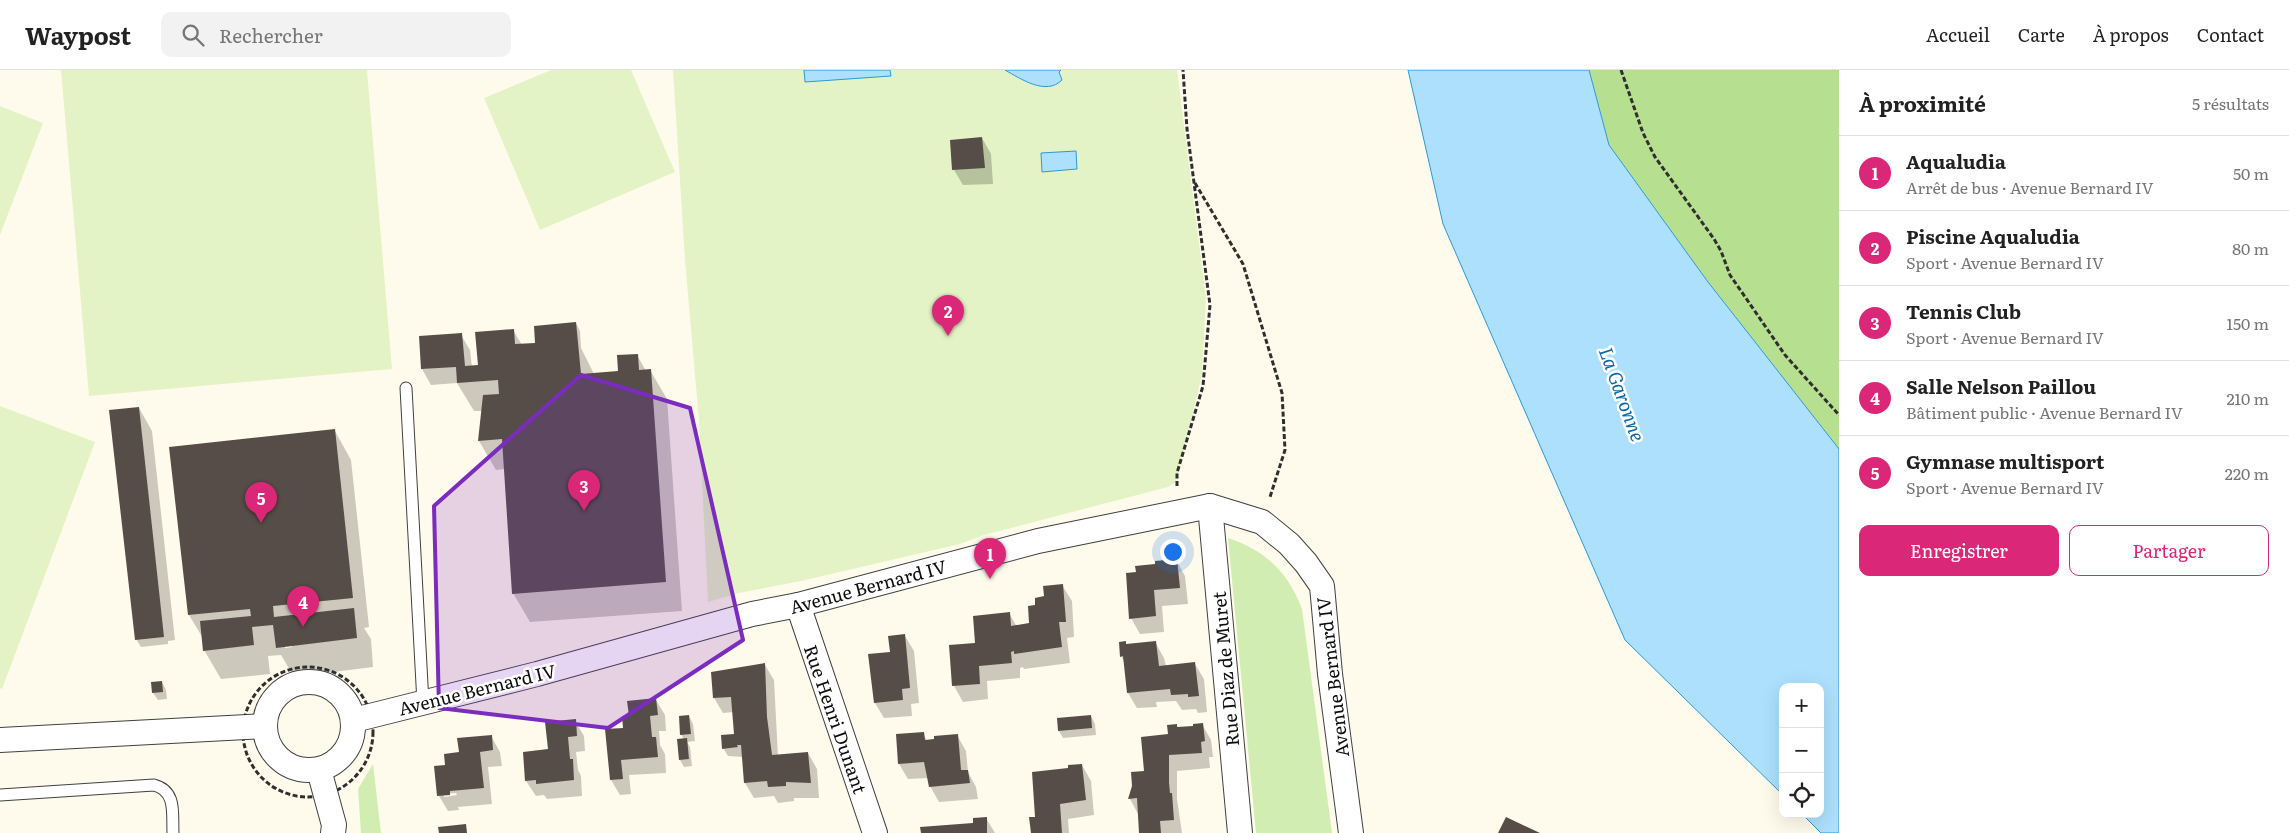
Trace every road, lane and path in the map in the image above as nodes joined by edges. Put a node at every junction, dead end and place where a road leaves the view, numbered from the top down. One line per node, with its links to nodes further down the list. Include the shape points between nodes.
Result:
1 (1183, 70): 3 (path)
2 (1621, 70): 5 (path, via 1643,133 1662,169 1714,239 1730,275 1785,355)
3 (1194, 181): 7 (path, via 1210,305 1203,386 1177,474); 8 (path, via 1243,264 1282,393 1285,450)
4 (406, 388): 12 (lane)
5 (1839, 415)
6 (1210, 506): 7 (street, Avenue Bernard IV); 8 (street, Avenue Bernard IV); 21 (street, Rue Diaz de Muret)
7 (1181, 511): 9 (street, Avenue Bernard IV, via 1038,541)
8 (1262, 522): 22 (street, Avenue Bernard IV, via 1289,544 1322,586)
9 (798, 605): 12 (street, Avenue Bernard IV, via 752,614); 20 (street, Rue Henri Dunant)
10 (360, 693): 11 (path, via 344,678 324,669 302,667 281,673 263,684)
11 (249, 702)
12 (423, 703): 13 (street, Avenue Bernard IV)
13 (354, 720): 14 (street, via 340,695 328,686 314,682 285,688 267,711); 16 (street, via 353,734 342,757)
14 (264, 726): 15 (street); 16 (street, via 266,739 281,761 292,768)
15 (0, 740)
16 (319, 770): 19 (street)
17 (0, 795): 18 (lane, via 154,785 168,792 172,798)
18 (173, 833)
19 (334, 833)
20 (875, 833)
21 (1240, 833)
22 (1351, 833)

